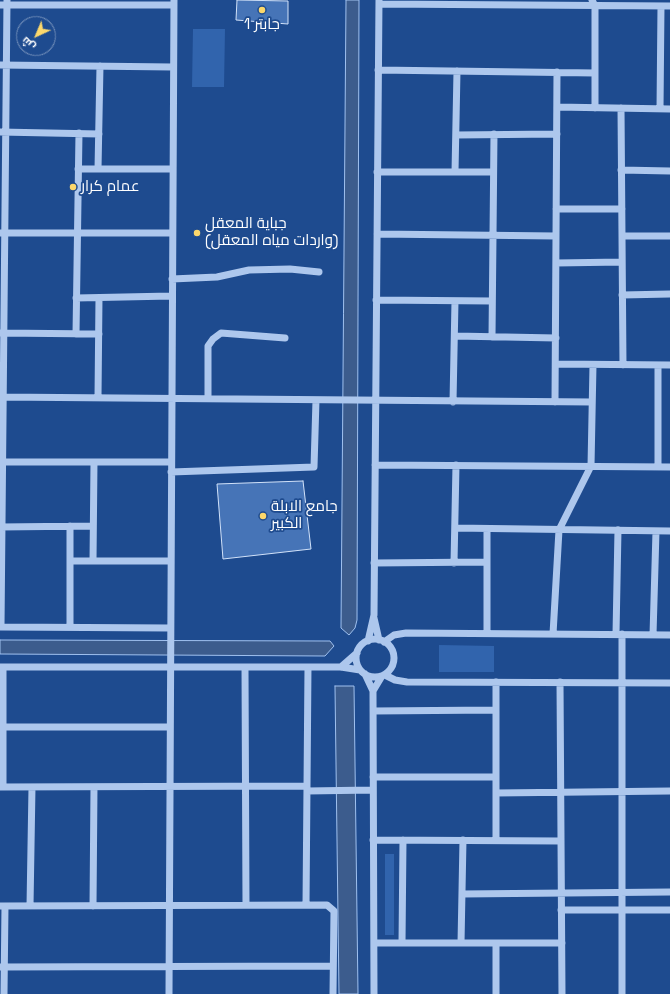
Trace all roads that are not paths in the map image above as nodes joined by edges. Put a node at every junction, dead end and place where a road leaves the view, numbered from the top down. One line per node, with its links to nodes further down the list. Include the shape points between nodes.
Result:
1 (379, 2): 2 (street); 12 (street)
2 (457, 2): 6 (street)
3 (5, 3): 4 (street); 9 (street)
4 (95, 3): 5 (street)
5 (174, 3): 11 (street)
6 (593, 3): 7 (street); 15 (street)
7 (661, 6): 8 (street); 19 (street)
8 (670, 6)
9 (3, 65): 10 (street); 21 (street)
10 (100, 66): 11 (street); 23 (street)
11 (172, 67): 29 (street)
12 (378, 70): 13 (street); 32 (street)
13 (457, 71): 14 (street); 26 (street)
14 (557, 72): 15 (street); 16 (street)
15 (595, 73): 17 (street)
16 (557, 107): 17 (street); 25 (street)
17 (595, 108): 18 (street)
18 (621, 108): 19 (street); 30 (street)
19 (660, 109): 20 (street)
20 (670, 109)
21 (3, 132): 22 (street); 37 (street)
22 (79, 133): 23 (street); 27 (street)
23 (99, 134): 28 (street)
24 (494, 134): 25 (street); 26 (street); 34 (street)
25 (557, 134): 35 (street)
26 (456, 135): 33 (street)
27 (78, 168): 28 (street); 38 (street)
28 (98, 169): 29 (street)
29 (172, 170): 39 (street)
30 (621, 170): 31 (street); 36 (street)
31 (670, 171)
32 (377, 172): 33 (street); 40 (street)
33 (455, 172): 34 (street)
34 (493, 172): 41 (street)
35 (556, 209): 36 (street); 42 (street)
36 (622, 209): 43 (street)
37 (2, 233): 38 (street); 57 (street)
38 (77, 233): 39 (street); 52 (street)
39 (172, 233): 48 (street)
40 (377, 234): 41 (street); 54 (street)
41 (493, 235): 42 (street); 56 (street)
42 (556, 236): 46 (street)
43 (622, 236): 44 (street); 45 (street)
44 (670, 236)
45 (622, 262): 46 (street); 50 (street)
46 (556, 263): 63 (street)
47 (319, 272): 48 (street, via 290,269 249,270 201,279)
48 (172, 279): 51 (street)
49 (670, 294): 50 (street)
50 (622, 295): 66 (street)
51 (171, 296): 53 (street); 71 (street)
52 (76, 298): 53 (street); 58 (street)
53 (99, 298): 59 (street)
54 (376, 300): 55 (street); 74 (street)
55 (456, 301): 56 (street); 60 (street)
56 (492, 301): 61 (street)
57 (2, 333): 58 (street); 69 (street)
58 (76, 334): 59 (street)
59 (99, 334): 70 (street)
60 (455, 336): 61 (street); 75 (street)
61 (492, 337): 63 (street)
62 (285, 338): 72 (street, via 221,333 213,339 208,346)
63 (556, 338): 64 (street)
64 (556, 364): 65 (street); 76 (street)
65 (593, 364): 66 (street); 77 (street)
66 (623, 365): 67 (street)
67 (658, 365): 68 (street); 84 (street)
68 (670, 365)
69 (2, 397): 70 (street); 78 (street)
70 (98, 397): 71 (street)
71 (171, 397): 72 (street); 80 (street)
72 (208, 398): 73 (street)
73 (316, 400): 74 (street); 86 (street, via 314,467)
74 (376, 401): 75 (street); 81 (street)
75 (453, 402): 76 (street)
76 (555, 402): 77 (street)
77 (592, 402): 83 (street)
78 (1, 462): 79 (street); 89 (street)
79 (94, 462): 80 (street); 88 (street)
80 (171, 462): 86 (street)
81 (375, 465): 82 (street); 100 (street)
82 (456, 465): 83 (street); 90 (street)
83 (591, 466): 84 (street); 92 (street)
84 (658, 466): 85 (street)
85 (670, 467)
86 (171, 472): 98 (street)
87 (70, 526): 88 (street); 89 (street); 96 (street)
88 (93, 526): 97 (street)
89 (1, 527): 103 (street)
90 (455, 528): 91 (street); 101 (street)
91 (486, 529): 92 (street); 99 (street)
92 (559, 530): 93 (street); 107 (street)
93 (618, 530): 94 (street); 108 (street)
94 (656, 531): 95 (street); 109 (street)
95 (670, 531)
96 (70, 561): 97 (street); 104 (street)
97 (93, 561): 98 (street)
98 (170, 561): 105 (street)
99 (486, 562): 101 (street); 106 (street)
100 (374, 563): 101 (street); 102 (street)
101 (454, 563)
102 (374, 615): 111 (street); 112 (street)
103 (1, 627): 104 (street)
104 (70, 627): 105 (street)
105 (170, 628): 115 (street)
106 (487, 633): 107 (street); 112 (street, via 406,632)
107 (553, 634): 108 (street)
108 (619, 634): 109 (street); 123 (street)
109 (653, 635): 110 (street)
110 (670, 635)
111 (368, 641): 112 (street); 113 (street, via 361,645)
112 (382, 641): 120 (street, via 394,655 392,666)
113 (357, 653): 118 (street); 119 (street, via 356,659)
114 (2, 667): 115 (street); 128 (street)
115 (170, 667): 116 (street); 129 (street)
116 (244, 667): 117 (street); 133 (street)
117 (308, 667): 118 (street); 137 (street)
118 (341, 667): 119 (street)
119 (363, 672): 120 (street, via 370,677); 125 (street)
120 (384, 675): 121 (street, via 407,682); 125 (street)
121 (496, 682): 122 (street); 126 (street)
122 (560, 682): 123 (street); 140 (street)
123 (622, 682): 124 (street); 141 (street)
124 (670, 683)
125 (373, 691): 127 (street)
126 (496, 710): 127 (street); 131 (street)
127 (373, 711): 130 (street)
128 (2, 727): 129 (street); 134 (street)
129 (170, 727): 132 (street)
130 (373, 777): 131 (street); 138 (street)
131 (496, 777): 142 (street)
132 (170, 786): 133 (street); 136 (street); 157 (street)
133 (245, 786): 137 (street); 152 (street)
134 (2, 787): 135 (street)
135 (32, 787): 136 (street); 155 (street)
136 (94, 787): 156 (street)
137 (307, 788): 138 (street); 153 (street)
138 (373, 790): 144 (street)
139 (670, 791): 141 (street)
140 (560, 792): 141 (street); 142 (street); 147 (street)
141 (622, 792): 150 (street)
142 (496, 793): 143 (street)
143 (496, 839): 146 (street); 147 (street)
144 (373, 840): 145 (street); 161 (street)
145 (403, 840): 146 (street); 162 (street)
146 (463, 840): 151 (street)
147 (561, 840): 149 (street)
148 (670, 892): 150 (street)
149 (561, 893): 150 (street); 151 (street); 158 (street)
150 (622, 893): 159 (street)
151 (462, 894): 163 (street)
152 (246, 905): 153 (street); 157 (street)
153 (306, 905): 167 (street, via 327,905 334,911)
154 (2, 906): 155 (street); 168 (street)
155 (30, 906): 156 (street)
156 (93, 906): 157 (street)
157 (169, 906): 166 (street)
158 (562, 910): 159 (street); 164 (street)
159 (622, 910): 160 (street); 175 (street)
160 (670, 910)
161 (374, 943): 162 (street); 172 (street)
162 (402, 943): 163 (street)
163 (461, 943): 165 (street)
164 (562, 943): 165 (street); 174 (street)
165 (496, 944): 173 (street)
166 (169, 966): 167 (street); 168 (street); 170 (street)
167 (333, 966): 171 (street)
168 (2, 967): 169 (street)
169 (4, 994)
170 (169, 994)
171 (333, 994)
172 (374, 994)
173 (496, 994)
174 (562, 994)
175 (622, 994)

